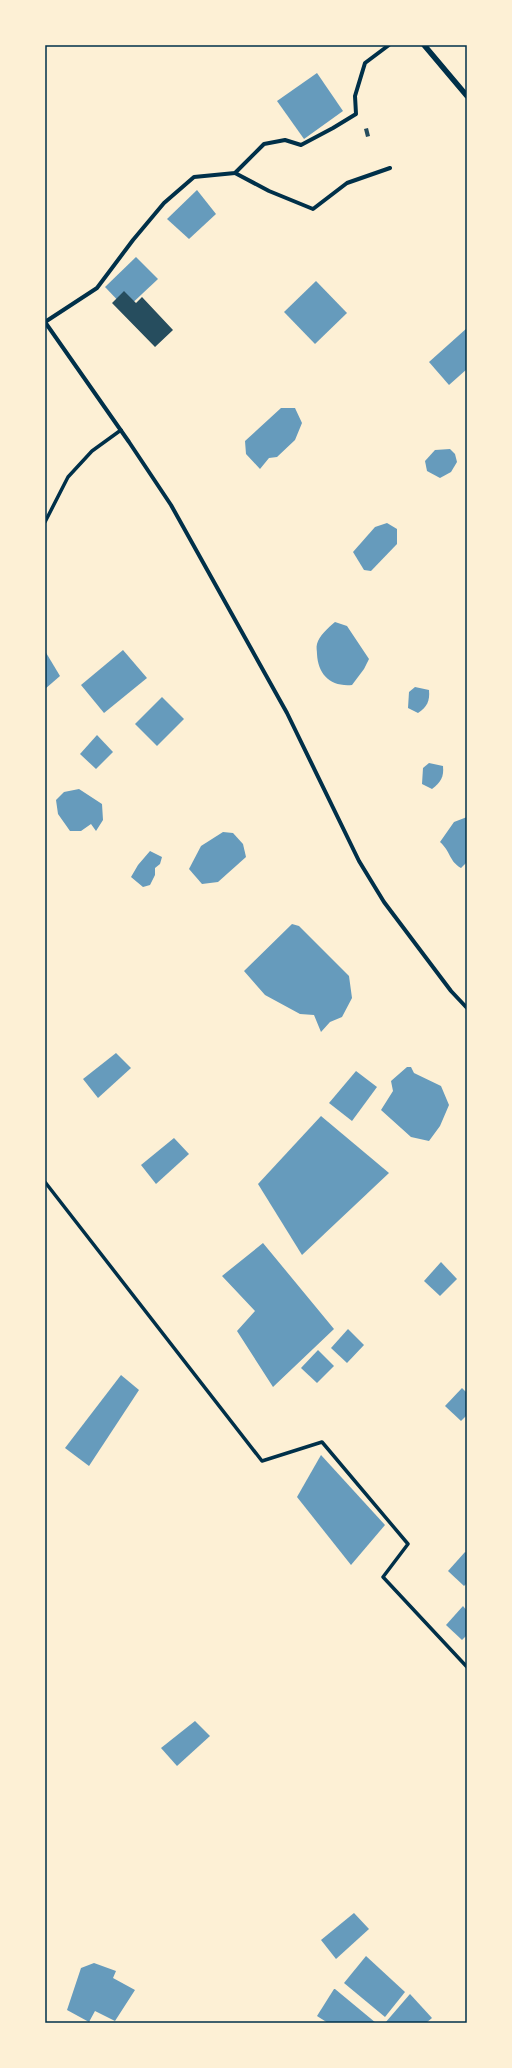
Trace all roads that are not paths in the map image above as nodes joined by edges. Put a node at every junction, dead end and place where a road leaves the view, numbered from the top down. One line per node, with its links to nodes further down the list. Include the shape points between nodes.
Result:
1 (388, 45): 5 (street, via 365,62 355,96 356,114 301,146 285,140 264,144)
2 (424, 45): 3 (highway)
3 (467, 96)
4 (390, 168): 5 (street, via 347,182 313,209 269,191)
5 (235, 173): 6 (street, via 194,178 164,203 132,240 97,288)
6 (45, 322): 7 (street)
7 (121, 430): 8 (street, via 92,451 68,477); 9 (street, via 171,505 287,713 342,828 371,881 414,944)
8 (45, 522)
9 (467, 1008)
10 (45, 1182): 11 (street, via 262,1461 322,1442 408,1544 383,1577)
11 (467, 1667)

